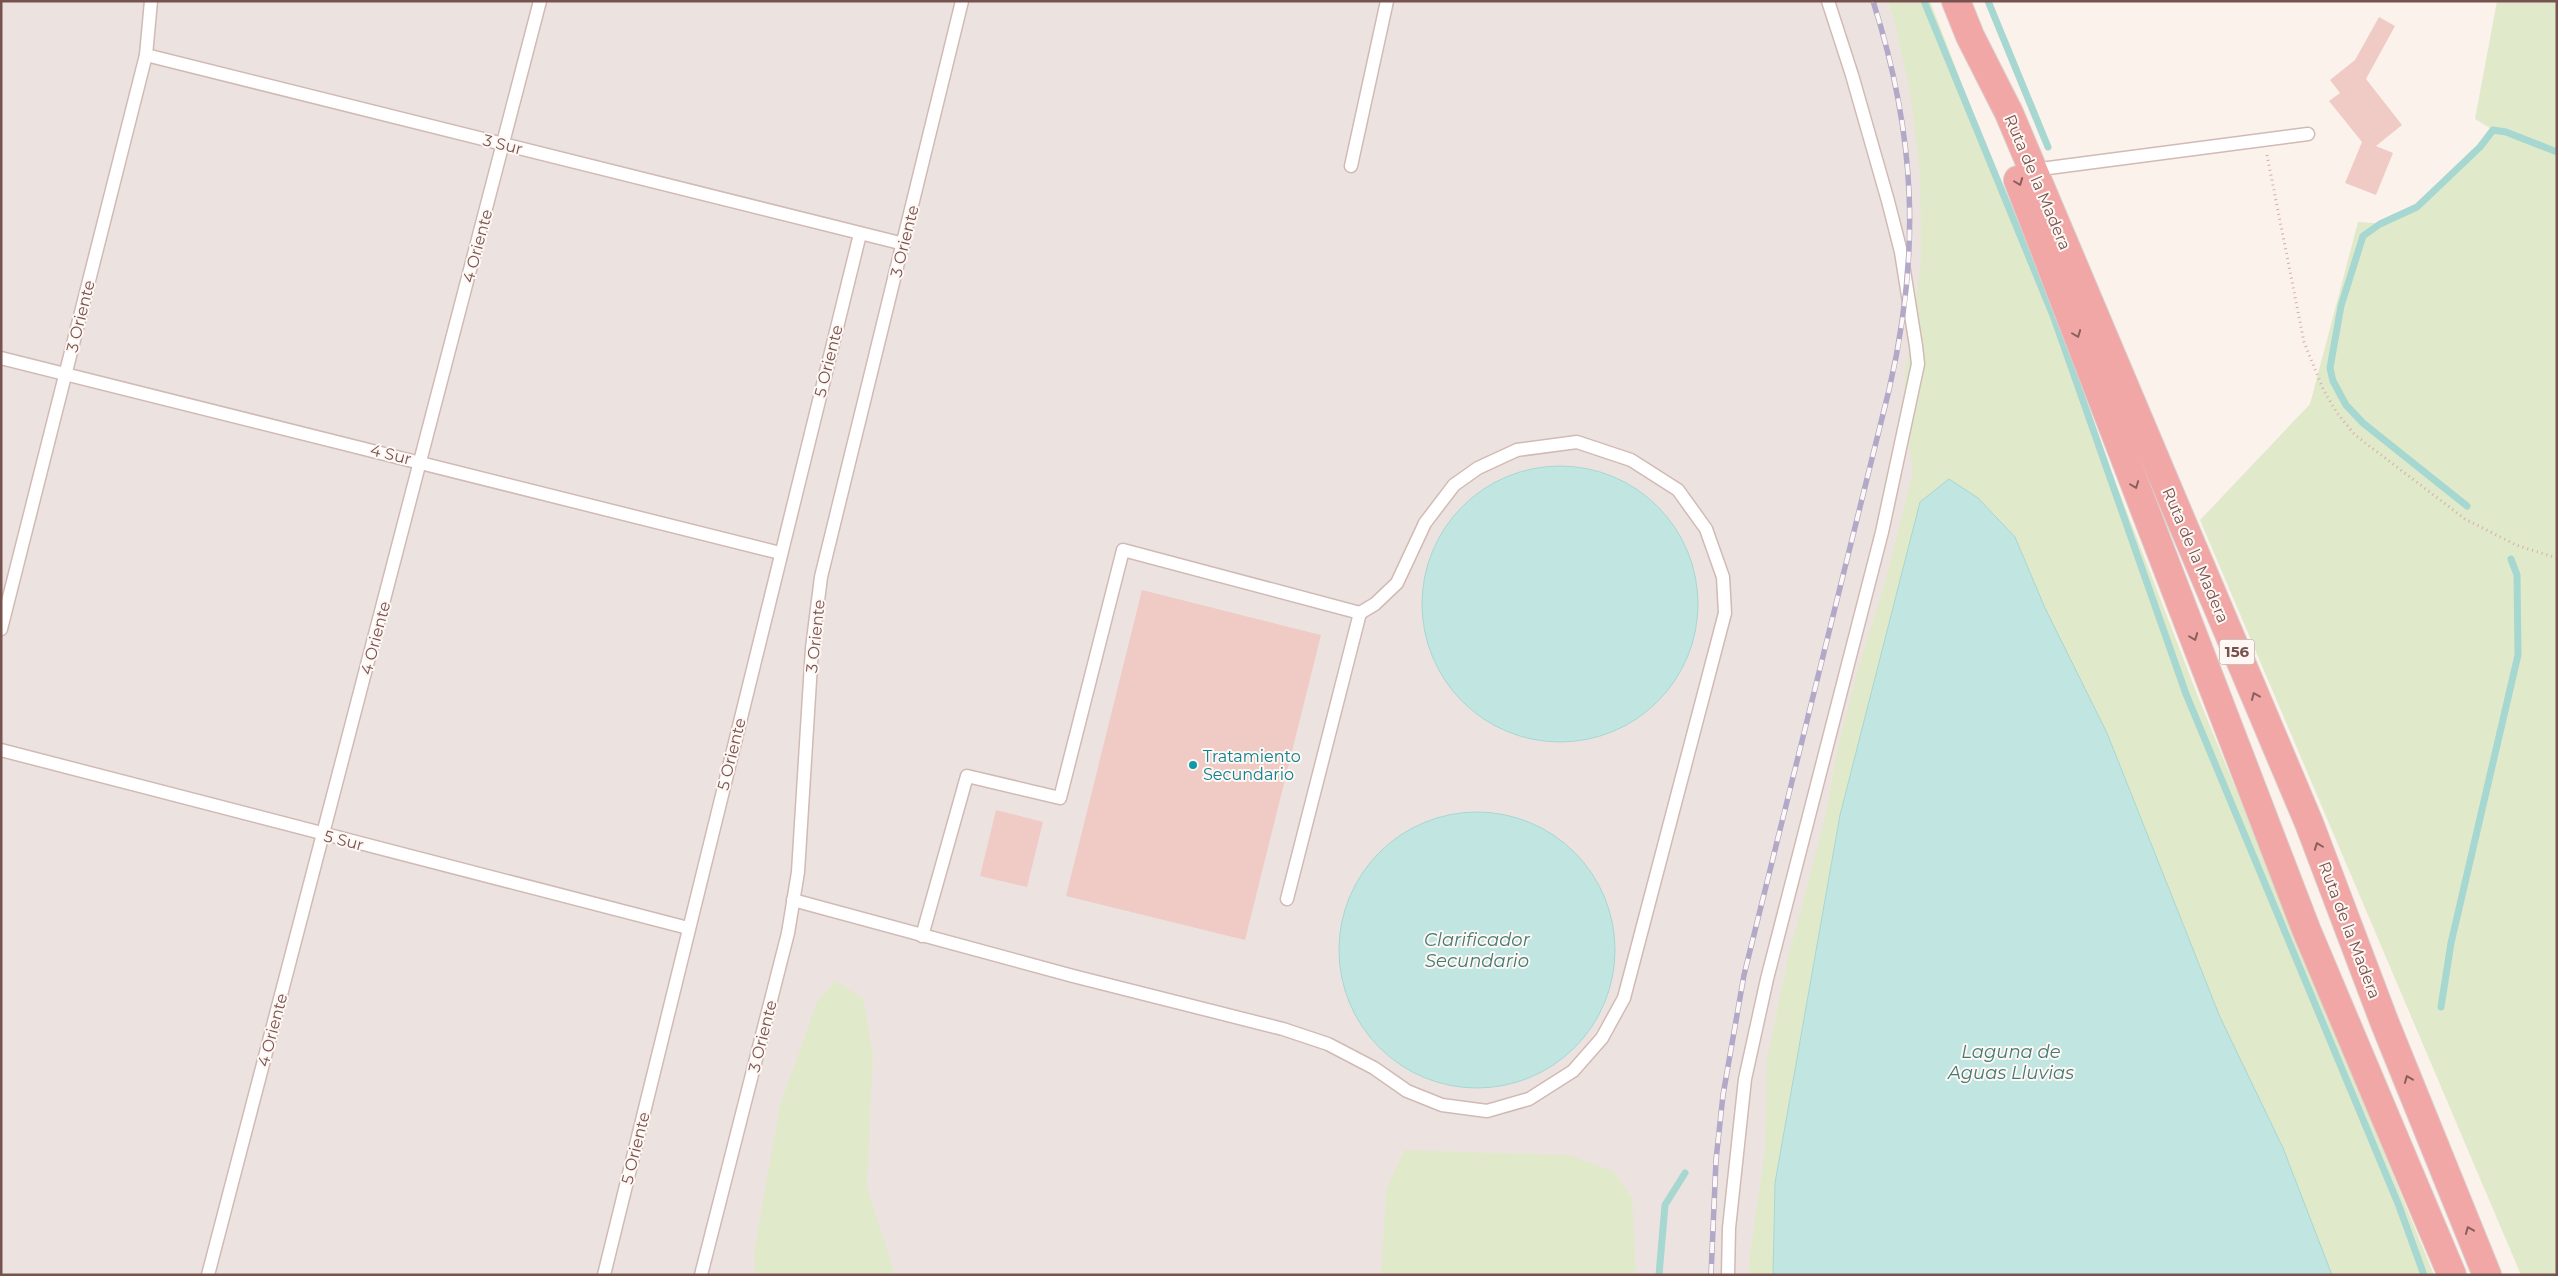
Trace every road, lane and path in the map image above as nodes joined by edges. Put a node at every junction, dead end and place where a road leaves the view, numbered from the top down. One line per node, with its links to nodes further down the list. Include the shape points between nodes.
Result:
1 (540, 1): 11 (lane, 4 Oriente)
2 (962, 1): 15 (lane, 3 Oriente)
3 (1387, 1): 12 (lane)
4 (1828, 1): 32 (lane, via 1895,226 1918,364 1882,532 1767,979 1745,1079 1729,1228)
5 (1956, 1): 7 (highway, Ruta de la Madera / 156)
6 (149, 2): 8 (lane, 3 Oriente)
7 (1970, 36): 13 (highway, Ruta de la Madera / 156, via 2009,113); 33 (highway, Ruta de la Madera / 156, one-way to 33, via 1994,116 2302,920)
8 (146, 55): 11 (lane, 3 Sur); 17 (lane, 3 Oriente)
9 (2308, 134): 10 (lane)
10 (2264, 140): 13 (lane); 20 (path, via 2304,342 2323,389 2337,413 2355,435 2465,519 2516,545)
11 (504, 145): 14 (lane, 3 Sur); 18 (lane, 4 Oriente)
12 (1351, 166)
13 (2033, 170): 34 (highway, Ruta de la Madera / 156, one-way to 13, via 2309,824)
14 (860, 234): 15 (lane, 3 Sur); 19 (lane, 5 Oriente)
15 (904, 244): 26 (lane, 3 Oriente, via 821,577 812,648 798,872)
16 (1, 358): 17 (lane, 4 Sur)
17 (66, 372): 18 (lane, 4 Sur); 22 (lane, 3 Oriente)
18 (421, 462): 19 (lane, 4 Sur); 24 (lane, 4 Oriente)
19 (780, 553): 27 (lane, 5 Oriente)
20 (2557, 558)
21 (1360, 613): 25 (lane); 28 (lane, via 1123,550 1060,798 967,776); 28 (lane, via 1375,604 1397,582 1425,523 1454,485 1478,468 1517,450 1576,442 1631,460 1678,490 1706,529 1722,577 1725,613 1624,998 1602,1038 1573,1071 1529,1099 1487,1111 1442,1105 1407,1091 1374,1068 1328,1044 1283,1029)
22 (1, 629)
23 (1, 750): 24 (lane, 5 Sur)
24 (323, 835): 27 (lane, 5 Sur); 29 (lane, 4 Oriente)
25 (1287, 899)
26 (793, 900): 28 (lane); 31 (lane, 3 Oriente, via 788,933)
27 (688, 928): 30 (lane, 5 Oriente)
28 (922, 936)
29 (208, 1275)
30 (604, 1275)
31 (701, 1275)
32 (1728, 1275)
33 (2452, 1275)
34 (2487, 1275)

